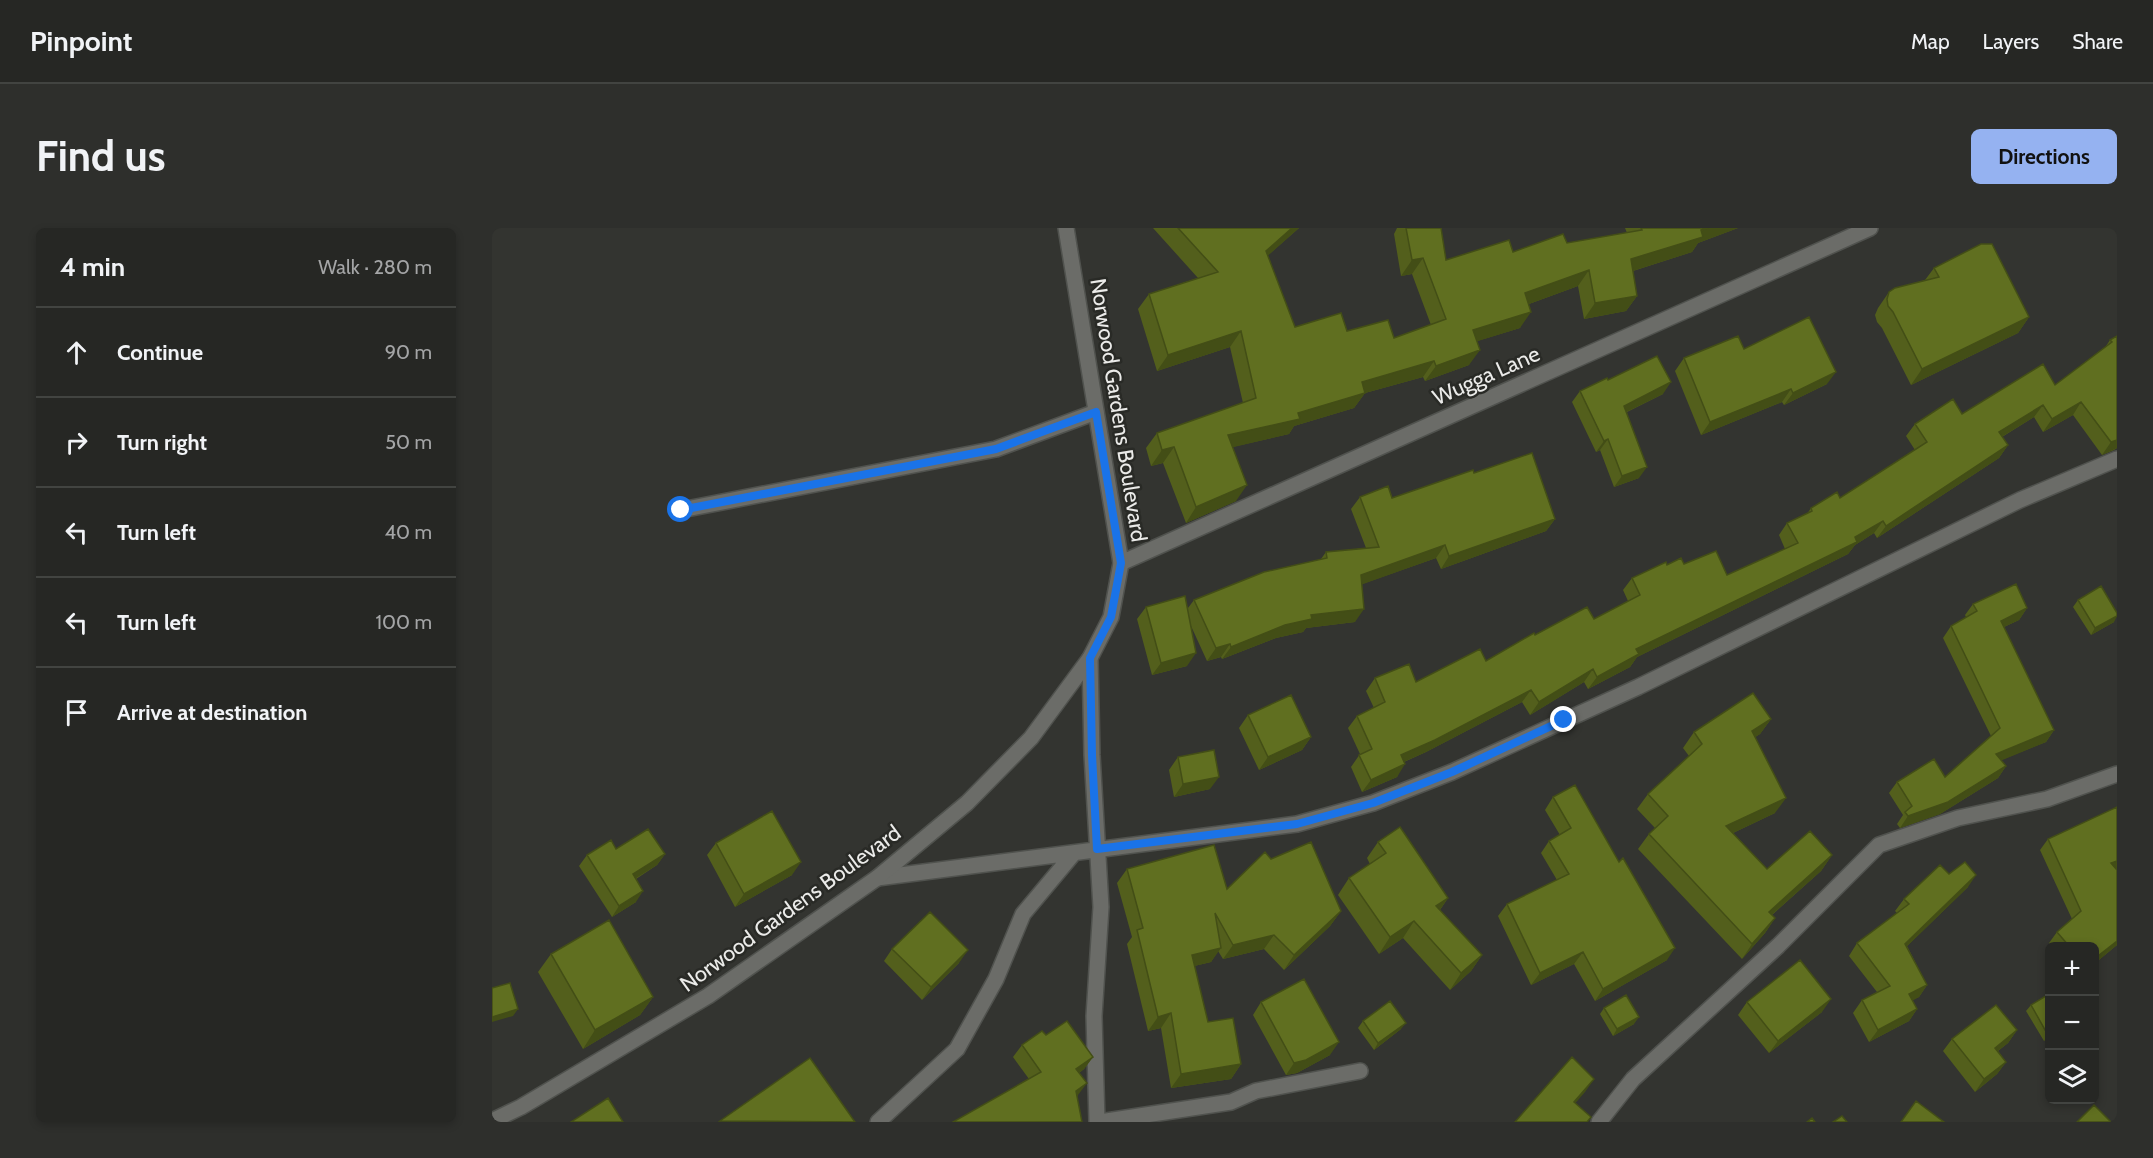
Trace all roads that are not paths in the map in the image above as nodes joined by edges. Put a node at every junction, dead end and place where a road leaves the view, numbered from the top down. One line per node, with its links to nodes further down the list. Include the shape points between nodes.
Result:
1 (1066, 228): 3 (street, Norwood Gardens Boulevard)
2 (1870, 228): 6 (street, Wugga Lane)
3 (1096, 412): 5 (street, via 996,449); 6 (street, Norwood Gardens Boulevard)
4 (2117, 459): 9 (street, via 2020,500 1638,687 1413,788 1297,824)
5 (681, 510)
6 (1121, 563): 7 (street, Norwood Gardens Boulevard, via 1111,617)
7 (1090, 658): 9 (street); 11 (street, Norwood Gardens Boulevard, via 1031,738 967,803)
8 (2117, 774): 16 (street, via 2047,799 1958,818 1879,845 1778,946 1633,1078)
9 (1097, 849): 10 (street); 15 (street, via 1101,907 1094,1016)
10 (1074, 852): 11 (street); 14 (street, via 1023,914 996,979 957,1049)
11 (877, 878): 13 (street, Norwood Gardens Boulevard, via 708,996)
12 (1360, 1071): 15 (street, via 1256,1091 1231,1102)
13 (492, 1121)
14 (878, 1122)
15 (1099, 1122)
16 (1599, 1122)

